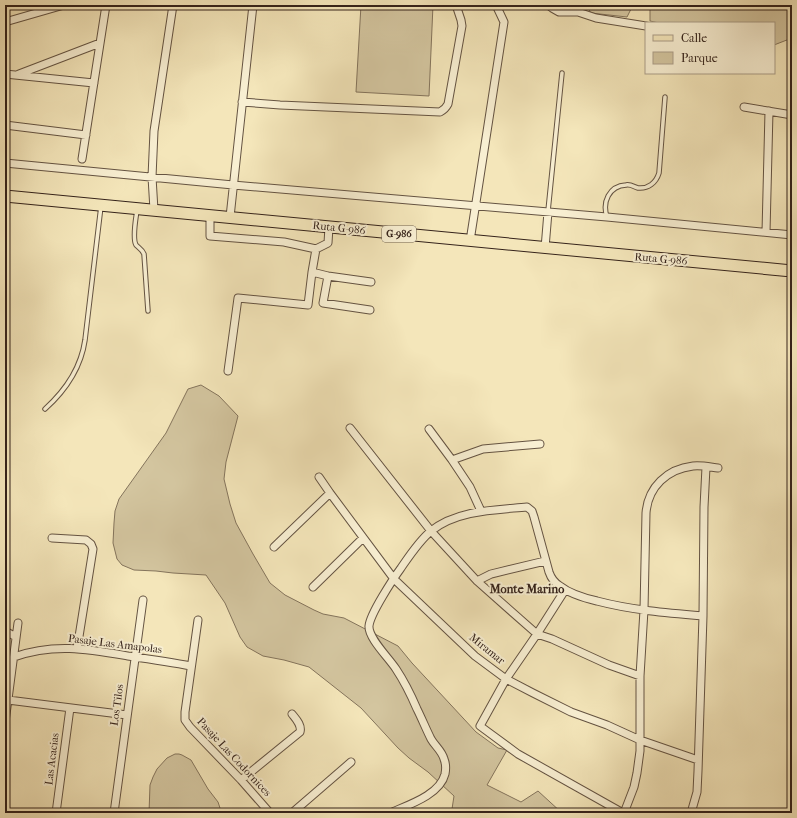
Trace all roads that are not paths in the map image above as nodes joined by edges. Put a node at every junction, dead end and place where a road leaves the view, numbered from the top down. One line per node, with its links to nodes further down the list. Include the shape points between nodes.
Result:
1 (64, 5): 8 (street)
2 (106, 5): 10 (street)
3 (173, 5): 24 (street, via 154,131)
4 (253, 5): 16 (street)
5 (456, 5): 16 (street, via 462,26 448,104 443,111)
6 (496, 5): 28 (street, via 504,22)
7 (548, 5): 9 (street, via 559,12 578,12 596,18)
8 (5, 22)
9 (645, 26)
10 (100, 43): 13 (street); 14 (street)
11 (562, 73): 31 (lane)
12 (5, 74): 13 (street)
13 (17, 75): 14 (street)
14 (94, 83): 21 (street)
15 (665, 97): 34 (lane, via 658,178 644,188 626,184 614,189 605,203)
16 (242, 102): 25 (street)
17 (744, 107): 18 (street)
18 (769, 111): 19 (street); 36 (street)
19 (792, 115)
20 (5, 125): 21 (street)
21 (86, 135): 22 (street)
22 (82, 159)
23 (5, 163): 24 (street)
24 (152, 176): 25 (street); 30 (street)
25 (233, 185): 28 (street); 33 (street)
26 (5, 196): 27 (main road, Ruta G-986 / G-986)
27 (101, 205): 29 (main road, Ruta G-986 / G-986); 48 (lane, via 82,358 66,386)
28 (476, 206): 31 (street); 38 (street)
29 (137, 209): 30 (main road, Ruta G-986 / G-986); 46 (lane, via 134,239 144,254)
30 (154, 210): 32 (main road, Ruta G-986 / G-986)
31 (548, 212): 34 (street); 39 (street)
32 (210, 215): 33 (main road, Ruta G-986 / G-986); 40 (street, via 210,236 284,242)
33 (230, 217): 35 (main road, Ruta G-986 / G-986)
34 (608, 217): 36 (street)
35 (329, 227): 38 (main road, Ruta G-986 / G-986); 40 (street, via 328,243)
36 (766, 232): 37 (street)
37 (792, 235)
38 (470, 241): 39 (main road, Ruta G-986 / G-986)
39 (545, 248): 42 (main road, Ruta G-986 / G-986)
40 (316, 249): 41 (street)
41 (312, 272): 43 (street); 47 (street, via 308,305 238,298)
42 (792, 272)
43 (328, 276): 44 (street); 45 (street, via 323,303)
44 (371, 282)
45 (370, 310)
46 (148, 311)
47 (228, 371)
48 (45, 409)
49 (350, 428): 58 (street)
50 (429, 429): 52 (street)
51 (540, 444): 52 (street, via 483,449)
52 (452, 460): 57 (street, via 470,487)
53 (706, 466): 54 (street); 68 (street, via 678,469 658,482 651,492 646,506); 69 (street)
54 (718, 468)
55 (319, 477): 56 (street, Miramar)
56 (330, 494): 60 (street, Miramar); 61 (street)
57 (481, 511): 58 (street, via 451,519); 62 (street, via 527,506 534,517)
58 (431, 531): 63 (street); 64 (street)
59 (52, 538): 75 (street, via 86,540 93,549)
60 (363, 538): 63 (street, Miramar); 65 (street)
61 (274, 547)
62 (545, 561): 64 (street, via 491,574); 66 (street, via 551,576)
63 (394, 578): 80 (street, Miramar, via 475,656); 95 (street, via 370,622 370,634 396,669 431,739 442,754 446,768 444,778 435,790 416,802)
64 (477, 581): 73 (street)
65 (312, 588)
66 (565, 590): 68 (street, via 591,600); 73 (street)
67 (143, 600): 77 (street, Los Tilos)
68 (644, 610): 69 (street); 79 (street)
69 (703, 616): 88 (street)
70 (198, 620): 78 (street, Pasaje Las Codornices)
71 (18, 623): 74 (street)
72 (5, 631): 74 (street)
73 (537, 634): 79 (street); 80 (street)
74 (16, 637): 76 (street)
75 (77, 648): 76 (street, Pasaje Las Amapolas, via 46,649); 77 (street, Pasaje Las Amapolas)
76 (14, 657): 81 (street)
77 (135, 657): 78 (street, Pasaje Las Amapolas); 85 (street, Los Tilos)
78 (191, 666): 90 (street, Pasaje Las Codornices, via 185,720)
79 (640, 676): 87 (street)
80 (506, 679): 87 (street, Miramar, via 571,712 607,724); 96 (street, via 480,726 518,754)
81 (7, 692): 82 (street)
82 (8, 700): 83 (street); 86 (street)
83 (70, 708): 85 (street); 92 (street, Las Acacias)
84 (292, 714): 90 (street, via 300,725 300,732)
85 (127, 715): 93 (street, Los Tilos)
86 (5, 722)
87 (640, 740): 88 (street, Miramar); 96 (street, via 637,773)
88 (698, 760): 97 (street, via 697,792)
89 (351, 762): 94 (street)
90 (241, 780): 91 (street, Pasaje Las Codornices)
91 (267, 812)
92 (56, 813)
93 (114, 813)
94 (292, 813)
95 (390, 813)
96 (624, 813)
97 (691, 813)

